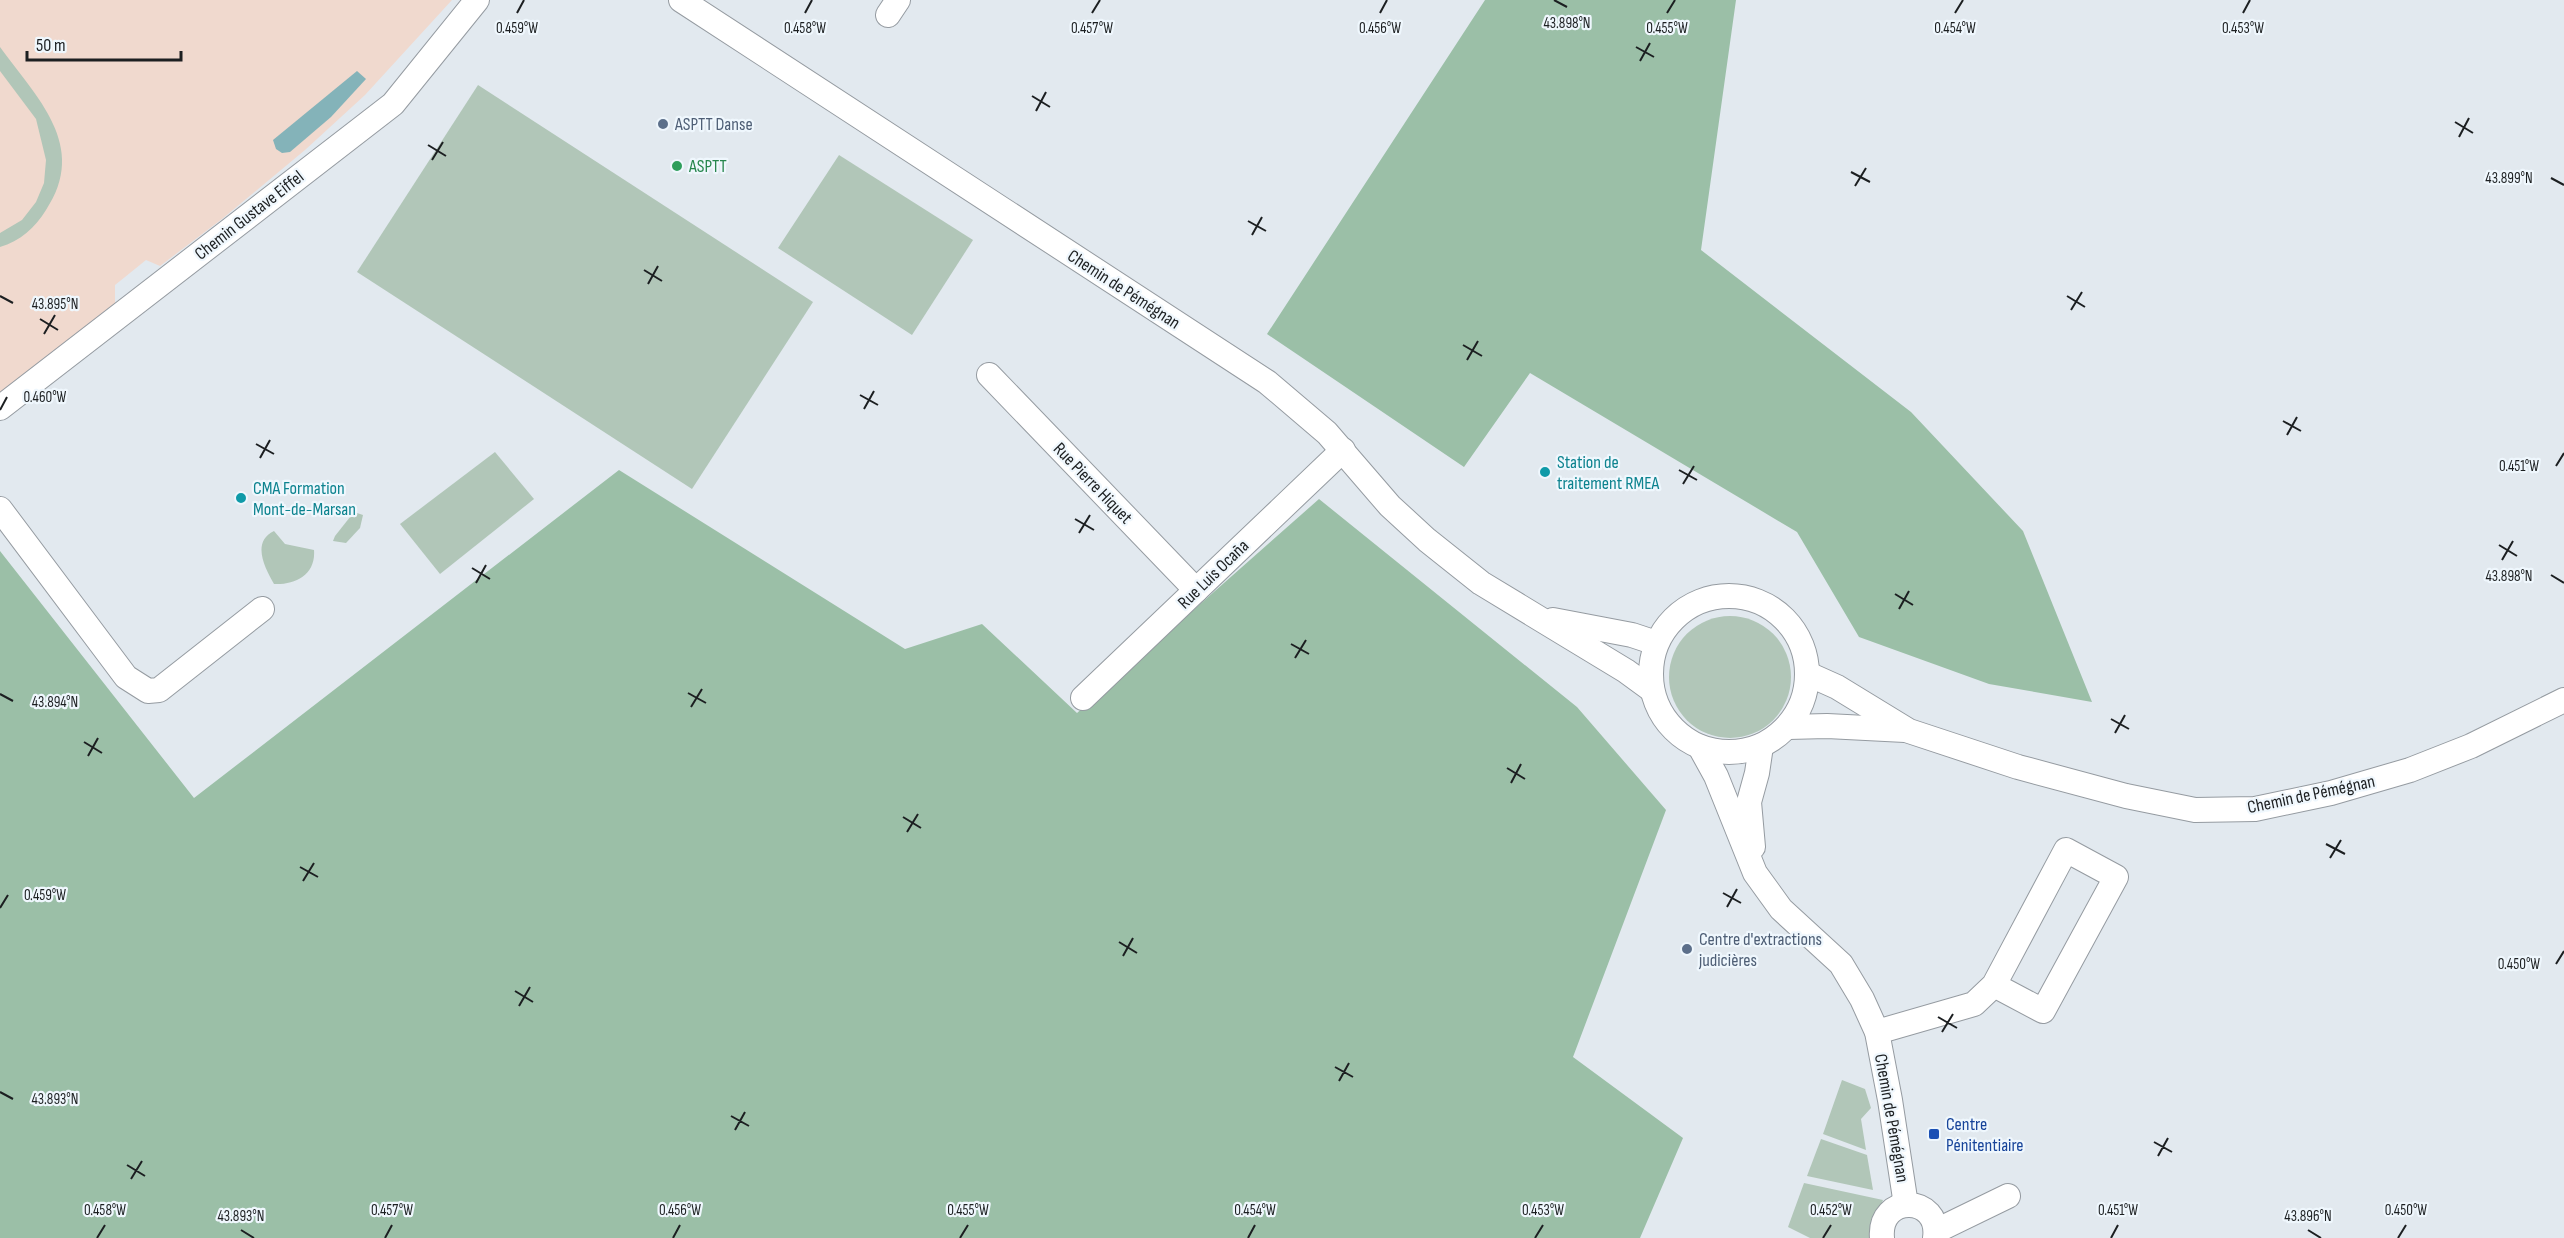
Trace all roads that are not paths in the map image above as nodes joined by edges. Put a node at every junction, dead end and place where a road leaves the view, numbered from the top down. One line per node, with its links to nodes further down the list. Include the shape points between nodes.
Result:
1 (477, 0): 4 (street, Chemin Gustave Eiffel, via 393,104)
2 (681, 0): 5 (street, Chemin de Pémégnan, via 1267,382)
3 (989, 375): 7 (street, Rue Pierre Hiquet)
4 (0, 408)
5 (1343, 450): 7 (street, Rue Luis Ocaña); 9 (street, Chemin de Pémégnan, via 1390,506 1427,540 1481,583)
6 (0, 509): 8 (street, via 126,677 148,692 159,690)
7 (1196, 590): 13 (street, Rue Luis Ocaña)
8 (262, 609)
9 (1536, 617): 10 (street, Chemin de Pémégnan); 12 (street, Chemin de Pémégnan)
10 (1656, 643): 11 (street, via 1668,623 1686,608 1708,598 1731,595 1761,602 1785,619 1802,645); 12 (street, via 1650,666)
11 (1808, 674): 15 (street, via 1803,702); 16 (street, Chemin de Pémégnan)
12 (1652, 690): 18 (street, via 1661,714 1678,733)
13 (1083, 698)
14 (2564, 700): 16 (street, Chemin de Pémégnan, via 2471,746 2410,770 2331,793 2255,809 2194,810 2126,796 2018,767)
15 (1788, 727): 16 (street, Chemin de Pémégnan); 17 (street)
16 (1909, 731)
17 (1761, 746): 18 (street, via 1730,752); 19 (street, via 1749,802)
18 (1700, 747): 19 (street, Chemin de Pémégnan, via 1716,776)
19 (1755, 873): 21 (street, Chemin de Pémégnan, via 1781,909 1841,964)
20 (1994, 985): 20 (street, Chemin de Pémégnan, via 2066,850 2116,877 2043,1011); 21 (street, Chemin de Pémégnan, via 1974,1004)
21 (1877, 1032): 23 (street, Chemin de Pémégnan)
22 (2008, 1196): 24 (street, Chemin de Pémégnan)
23 (1906, 1205): 24 (street, Chemin de Pémégnan, via 1923,1209 1934,1223); 25 (street, Chemin de Pémégnan, via 1890,1212 1884,1220)
24 (1936, 1235)
25 (1882, 1238)

